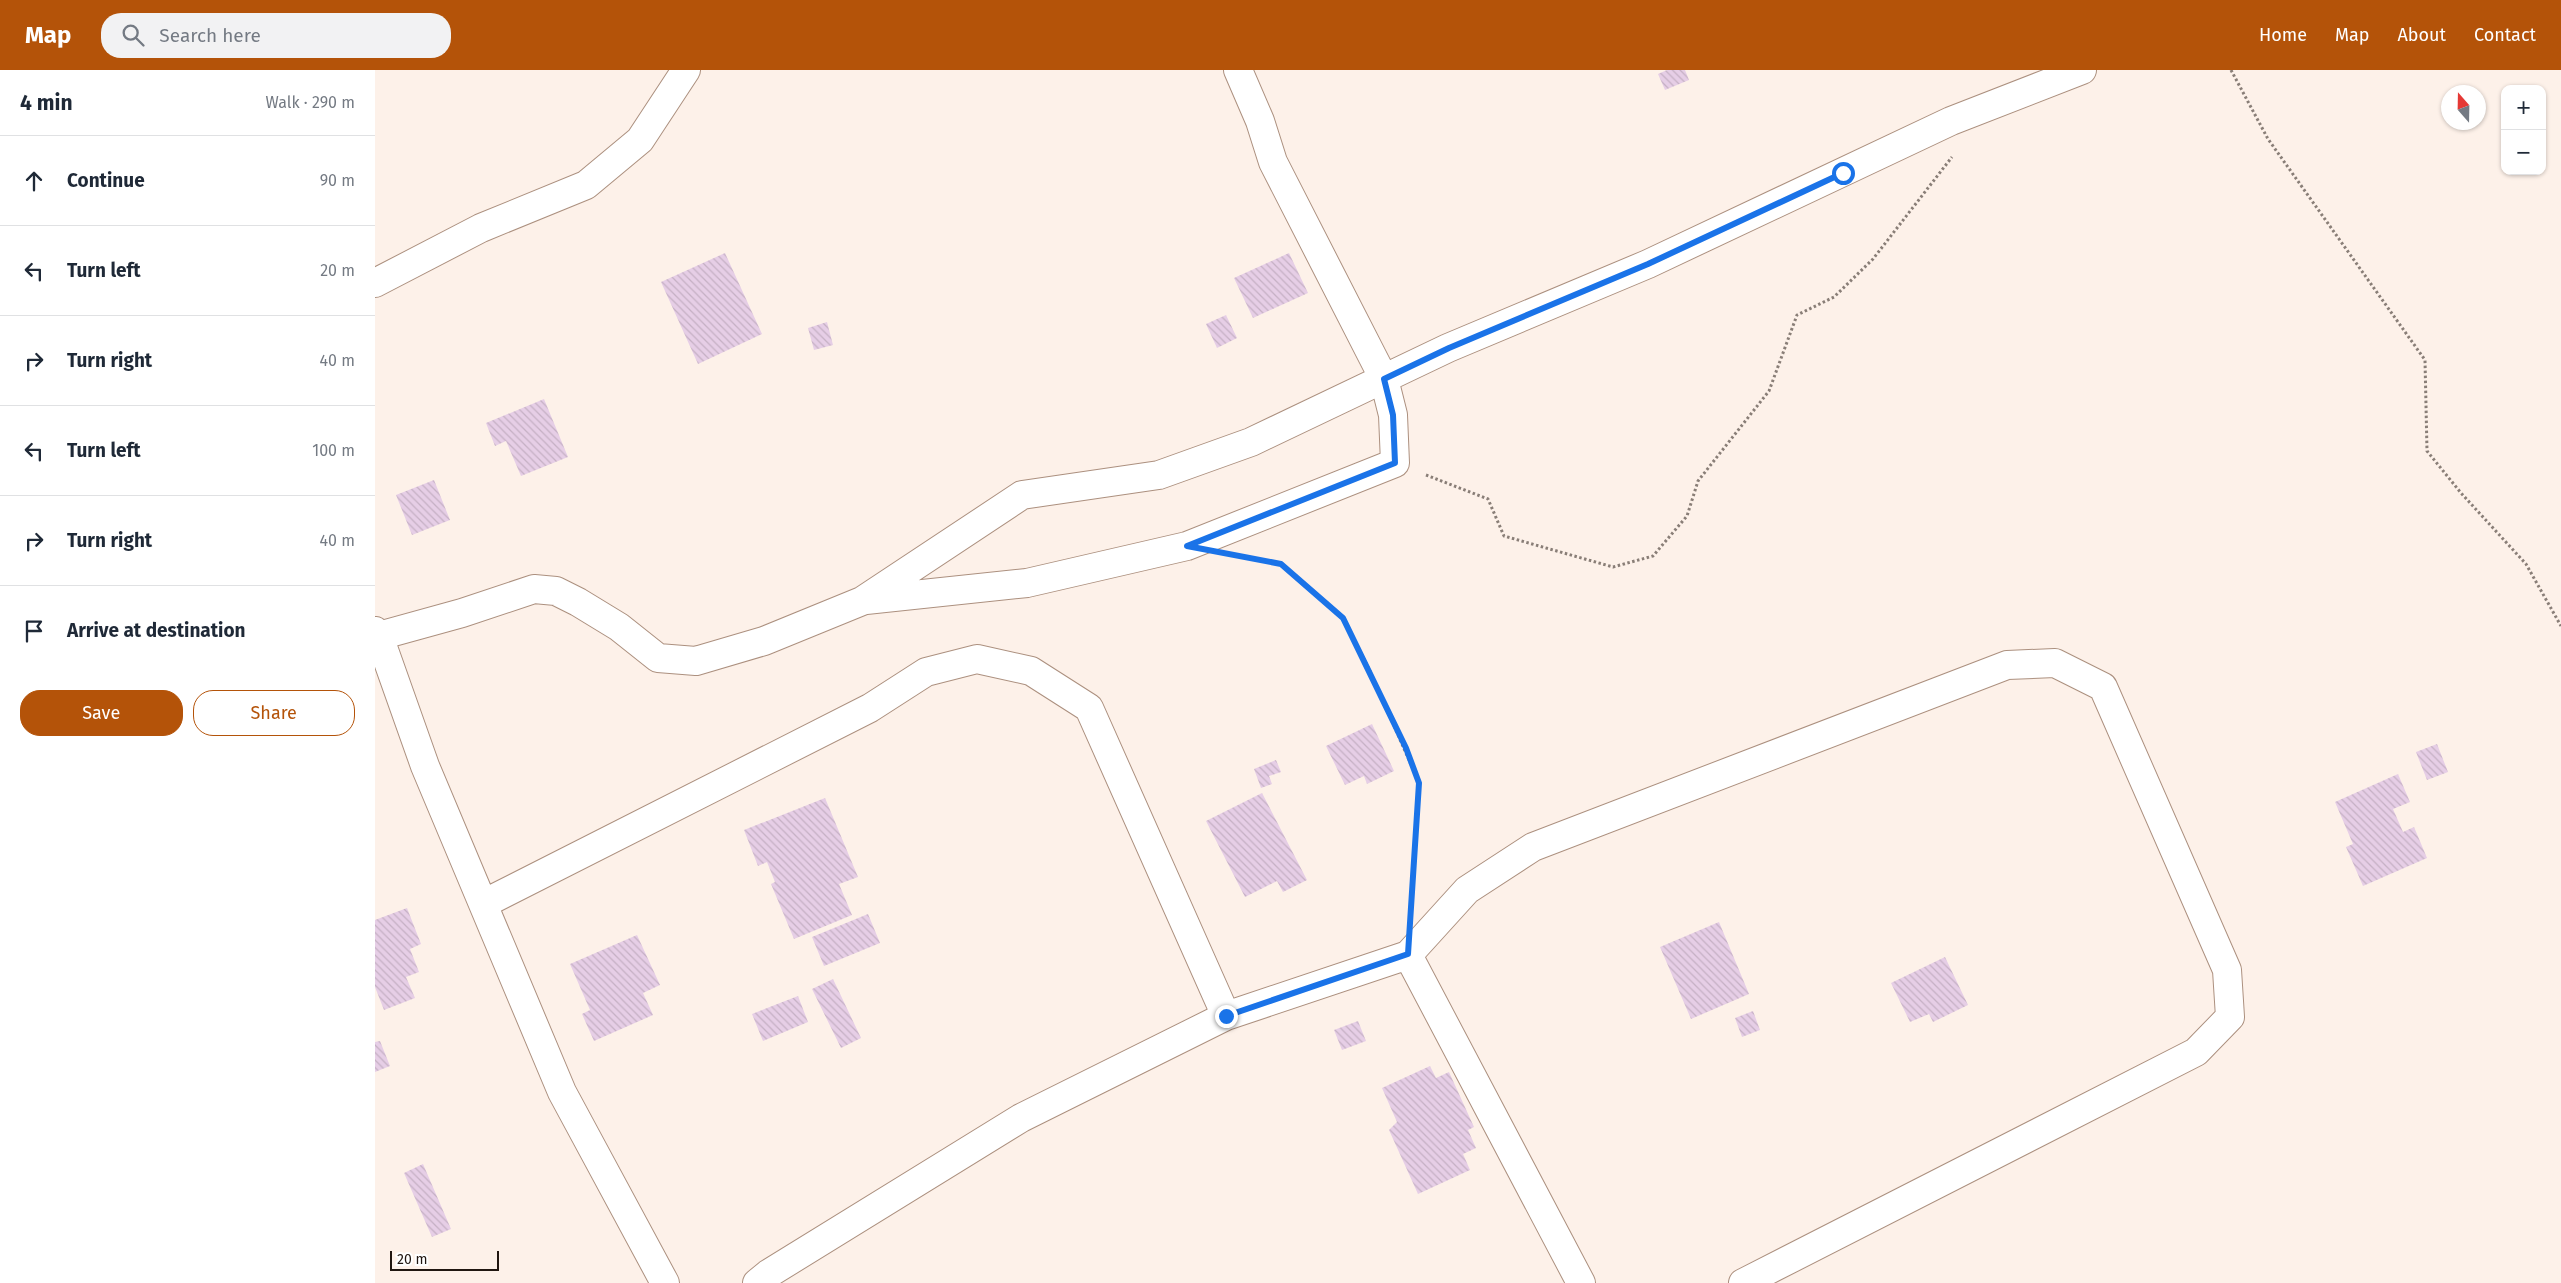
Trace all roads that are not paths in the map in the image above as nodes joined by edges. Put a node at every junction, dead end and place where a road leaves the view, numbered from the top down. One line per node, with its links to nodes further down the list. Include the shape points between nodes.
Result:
1 (686, 70): 4 (street, via 640,140 586,185 481,228)
2 (1238, 70): 5 (street, via 1273,162)
3 (2082, 70): 5 (street, via 1951,121 1648,264)
4 (375, 283)
5 (1384, 379): 6 (street, via 1251,442 1159,475 1022,495); 6 (street, via 1393,415 1395,463 1187,546 1027,583)
6 (861, 600): 7 (street, via 764,641 697,661 657,658 619,627 556,591 534,589 462,613)
7 (376, 635): 8 (street, via 425,766)
8 (483, 904): 10 (street, via 870,708 926,672 977,659 1031,671 1089,708); 11 (street, via 562,1092)
9 (1408, 954): 10 (street); 13 (street); 14 (street, via 1467,890 1533,847 1858,722 2007,665 2055,663 2103,688 2227,970 2230,1018 2196,1052)
10 (1226, 1016): 12 (street, via 1021,1118)
11 (665, 1283)
12 (757, 1283)
13 (1581, 1283)
14 (1743, 1283)

